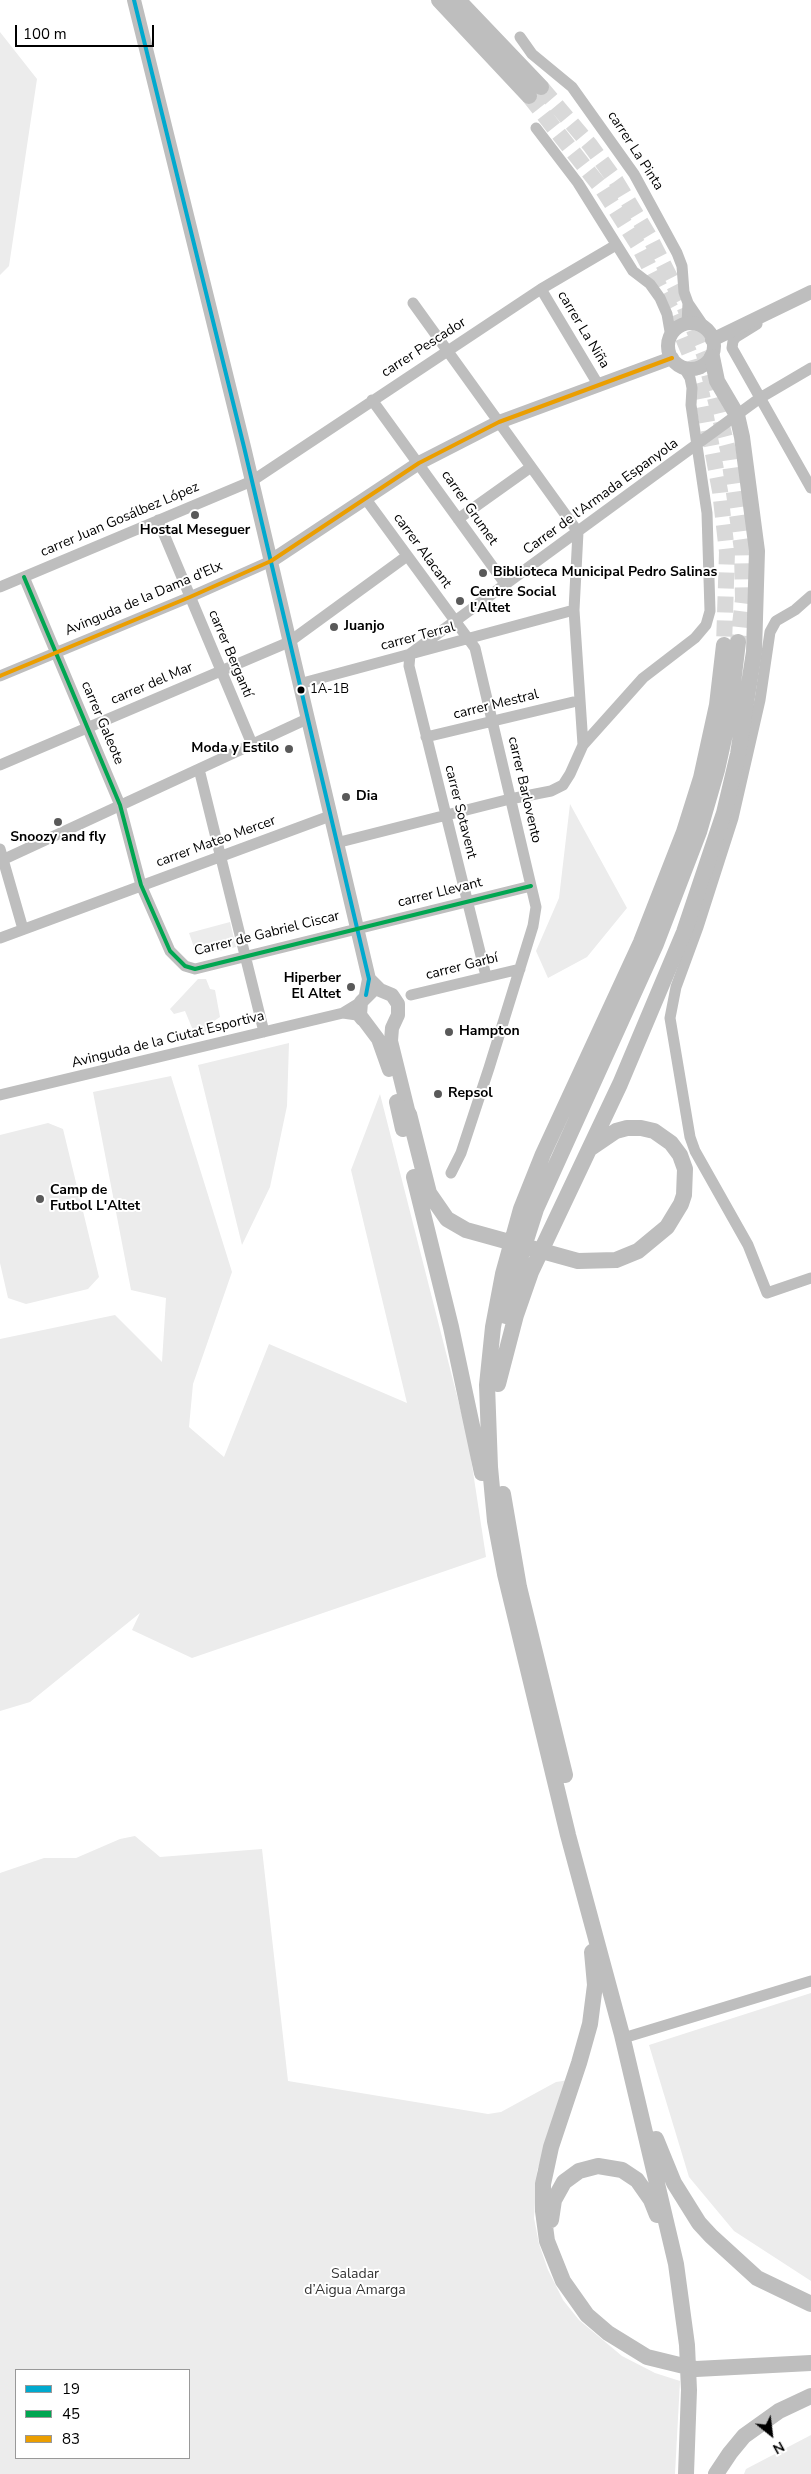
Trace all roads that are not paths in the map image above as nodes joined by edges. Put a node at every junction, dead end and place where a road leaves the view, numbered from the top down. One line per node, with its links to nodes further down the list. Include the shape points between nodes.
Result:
1 (134, 0): 29 (main road)
2 (438, 0): 3 (highway, via 535,91)
3 (458, 0)
4 (520, 37): 11 (street, carrer La Pinta, via 532,54 572,87 634,174 677,253)
5 (536, 128): 6 (street, via 578,183)
6 (616, 245): 7 (street, carrer Pescador); 14 (street, via 633,271 650,284 660,298)
7 (541, 289): 16 (street, carrer Pescador); 21 (street, carrer La Niña)
8 (811, 292): 9 (main road)
9 (792, 301): 15 (main road); 22 (street, via 733,340 732,348)
10 (413, 303): 16 (street)
11 (688, 303): 12 (street, carrer La Pinta); 13 (street, carrer La Pinta)
12 (687, 324): 13 (main road); 14 (main road)
13 (703, 325): 15 (main road)
14 (671, 337): 18 (main road)
15 (712, 340): 17 (main road)
16 (448, 351): 23 (street, carrer Pescador); 25 (street)
17 (712, 357): 19 (main road, via 694,369); 24 (highway, via 716,381)
18 (672, 358): 19 (main road); 21 (main road)
19 (684, 368): 26 (street, via 692,388 691,405)
20 (811, 368): 22 (street, Carrer de l'Armada Espanyola)
21 (599, 386): 25 (main road)
22 (760, 398): 24 (street, Carrer de l'Armada Espanyola); 30 (street)
23 (372, 400): 27 (street, carrer Grumet); 29 (street, carrer Pescador)
24 (736, 415): 26 (street, Carrer de l'Armada Espanyola); 89 (highway, via 746,459 757,551 754,652 738,754 724,813 684,932 656,1003)
25 (499, 422): 27 (main road); 28 (street)
26 (698, 444): 34 (street, Carrer de l'Armada Espanyola); 57 (street, via 707,513 710,611 706,625 695,638 643,678)
27 (419, 463): 31 (main road); 32 (street, carrer Grumet)
28 (531, 467): 32 (street); 34 (street)
29 (252, 481): 33 (street, carrer Juan Gosálbez López); 36 (main road)
30 (811, 488)
31 (365, 498): 35 (street, carrer Alacant); 36 (main road)
32 (458, 519): 38 (street, carrer Grumet)
33 (158, 520): 37 (street, carrer Juan Gosálbez López); 41 (street, carrer Bergantí)
34 (578, 532): 38 (street, Carrer de l'Armada Espanyola); 42 (street)
35 (407, 556): 43 (street, carrer Alacant); 45 (street, carrer del Mar)
36 (270, 561): 41 (street, Avinguda de la Dama d'Elx); 45 (main road)
37 (24, 577): 39 (street, carrer Juan Gosálbez López); 46 (street, carrer Galeote)
38 (506, 585): 43 (street, Carrer de l'Armada Espanyola)
39 (0, 588)
40 (811, 596): 91 (street, via 796,610 776,621 770,632 760,700 733,818 676,987 670,1018 690,1137 748,1245 767,1293)
41 (190, 597): 46 (street, Avinguda de la Dama d'Elx); 48 (street, carrer Bergantí)
42 (574, 610): 44 (street, carrer Terral); 57 (street)
43 (455, 623): 44 (street, carrer Barlovento); 47 (street, Carrer de l'Armada Espanyola)
44 (468, 639): 47 (street, carrer Terral); 53 (street, carrer Barlovento, via 475,648)
45 (289, 642): 48 (street, carrer del Mar); 50 (main road)
46 (56, 652): 49 (street, Avinguda de la Dama d'Elx); 54 (street, carrer Galeote)
47 (410, 654): 50 (street, carrer Terral); 55 (street, carrer Sotavent)
48 (221, 671): 54 (street, carrer del Mar); 56 (street, carrer Bergantí)
49 (0, 676)
50 (299, 684): 52 (main road)
51 (573, 702): 53 (street, carrer Mestral)
52 (307, 719): 56 (street); 62 (main road)
53 (492, 721): 55 (street, carrer Mestral); 60 (street, carrer Barlovento)
54 (88, 728): 58 (street, carrer del Mar); 61 (street, carrer Galeote)
55 (426, 737): 63 (street, carrer Sotavent)
56 (252, 744): 59 (street)
57 (583, 745): 60 (street, via 563,785 551,791)
58 (0, 765)
59 (199, 769): 61 (street); 66 (street)
60 (510, 799): 63 (street); 68 (street, carrer Barlovento)
61 (120, 805): 65 (street); 67 (street, carrer Galeote)
62 (330, 816): 64 (main road); 66 (street, carrer Mateo Mercer)
63 (445, 816): 64 (street); 69 (street, carrer Sotavent)
64 (336, 843): 70 (main road)
65 (1, 856): 71 (street)
66 (221, 856): 67 (street, carrer Mateo Mercer); 73 (street)
67 (142, 885): 71 (street, carrer Mateo Mercer); 74 (street, carrer Galeote, via 170,951)
68 (531, 886): 69 (street, carrer Llevant); 75 (street, carrer Barlovento, via 536,917)
69 (466, 902): 70 (street, carrer Llevant); 76 (street, carrer Sotavent)
70 (357, 928): 73 (street, Carrer de Gabriel Ciscar); 77 (main road)
71 (23, 929): 72 (street, carrer Mateo Mercer)
72 (0, 938)
73 (246, 955): 74 (street, Carrer de Gabriel Ciscar, via 195,969); 86 (street)
74 (185, 966)
75 (520, 969): 76 (street, carrer Garbí); 78 (street, carrer Barlovento)
76 (490, 975): 78 (street, via 506,980); 80 (street, carrer Garbí)
77 (369, 979): 79 (main road); 81 (main road)
78 (512, 992): 90 (street, carrer Barlovento, via 461,1153)
79 (386, 993): 80 (street, carrer Garbí); 81 (main road); 82 (main road)
80 (411, 995): 82 (street)
81 (363, 998): 83 (street, Avinguda de la Ciutat Esportiva); 84 (main road, via 359,1011)
82 (399, 1009): 85 (main road)
83 (343, 1013): 84 (street, via 357,1016); 86 (street, Avinguda de la Ciutat Esportiva)
84 (365, 1024): 85 (main road, via 382,1030); 88 (main road, via 385,1056)
85 (393, 1024): 88 (main road, via 392,1046)
86 (264, 1032): 87 (street, Avinguda de la Ciutat Esportiva)
87 (0, 1096)
88 (403, 1108): 89 (highway, via 423,1177 435,1205 447,1219 482,1235 578,1261 616,1260 638,1251 667,1227 684,1195 684,1169 680,1155 671,1143 654,1131 627,1128 616,1131); 93 (highway)
89 (587, 1151): 92 (highway, via 522,1294)
90 (451, 1173)
91 (811, 1278)
92 (498, 1384): 93 (highway, via 501,1342 510,1299 536,1208 656,944 718,770 730,716 731,644 701,778 684,832 641,942 543,1154 511,1242 493,1327 487,1385); 95 (highway, via 498,1447 512,1555)
93 (495, 1522): 94 (highway, via 516,1625)
94 (568, 1835): 97 (highway); 102 (highway, via 593,1958 595,1985 588,2032 545,2168 543,2211 547,2241 557,2268 587,2315 608,2333 647,2357)
95 (587, 1866): 97 (highway); 98 (highway)
96 (811, 1981): 98 (street)
97 (610, 1989): 100 (highway, via 672,2248)
98 (630, 2036): 99 (highway, via 664,2160 695,2216 728,2253 757,2278)
99 (811, 2304)
100 (685, 2323): 102 (highway, via 656,2212 644,2190 630,2175 611,2167 587,2168 571,2176 558,2190 551,2218 553,2239 575,2290 599,2318 642,2347); 106 (highway, via 688,2390)
101 (811, 2355): 104 (highway)
102 (678, 2363): 104 (highway)
103 (811, 2363): 104 (highway)
104 (696, 2366)
105 (811, 2396): 107 (highway, via 778,2411 744,2436)
106 (686, 2474)
107 (716, 2474)

